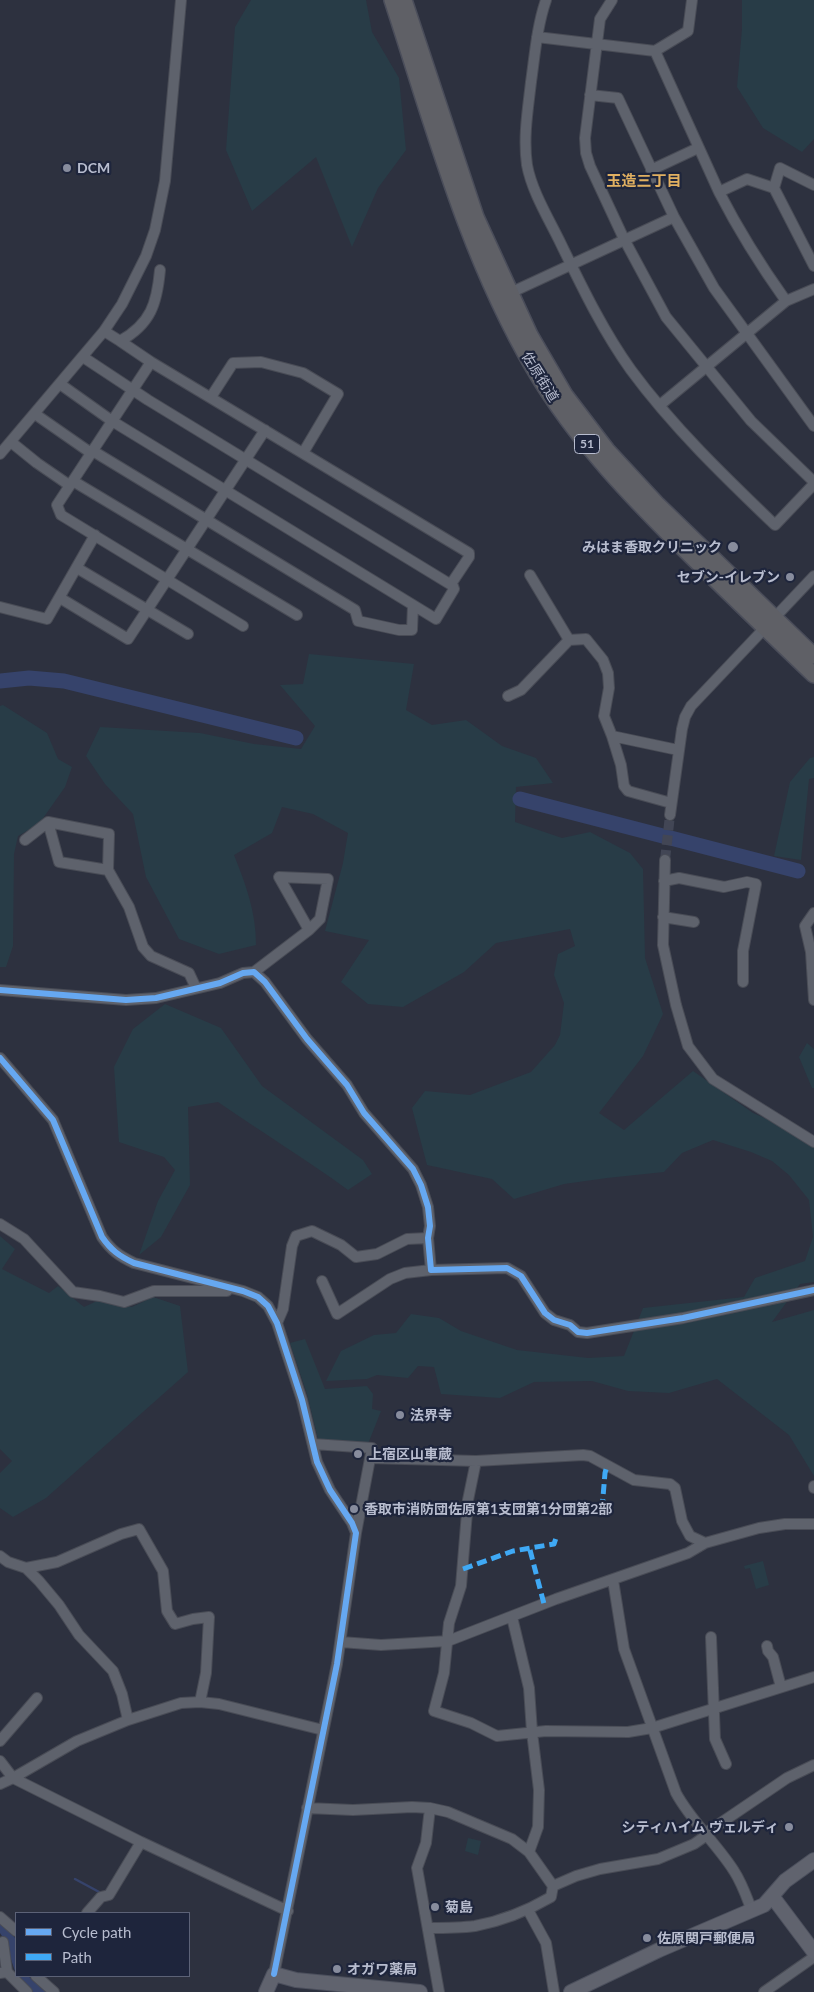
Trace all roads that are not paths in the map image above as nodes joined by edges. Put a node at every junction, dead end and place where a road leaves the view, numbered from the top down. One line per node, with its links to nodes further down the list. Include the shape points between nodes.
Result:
1 (181, 0): 26 (street, via 165,181 159,215 136,279)
2 (392, 0): 7 (highway, 佐原街道 / 51)
3 (404, 0): 7 (highway, 佐原街道 / 51)
4 (546, 0): 8 (street)
5 (612, 0): 9 (street, via 600,19)
6 (692, 0): 10 (street, via 688,31)
7 (405, 21): 18 (highway, 佐原街道 / 51)
8 (537, 37): 9 (street); 20 (street, via 525,142 527,164 531,180)
9 (596, 44): 10 (street); 11 (street)
10 (655, 51): 12 (street)
11 (590, 95): 13 (street, via 618,98); 19 (street, via 586,153)
12 (698, 148): 13 (street); 16 (street)
13 (651, 170): 17 (street)
14 (814, 185): 15 (street, via 780,168)
15 (774, 188): 16 (street, via 746,179); 21 (street)
16 (719, 192): 25 (street, via 761,267)
17 (674, 217): 19 (street); 27 (street, via 714,288)
18 (470, 219): 24 (highway, 佐原街道 / 51); 61 (highway, 佐原街道 / 51, via 497,300 555,402 611,474 648,513)
19 (624, 239): 20 (street); 31 (street, via 666,317)
20 (570, 264): 24 (street); 35 (street, via 611,340)
21 (814, 266)
22 (160, 270): 28 (street, via 158,294 151,313)
23 (814, 289): 25 (street)
24 (510, 293): 61 (highway, 佐原街道 / 51, via 565,395 607,450)
25 (786, 301): 27 (street)
26 (104, 331): 28 (street); 29 (street)
27 (748, 333): 31 (street); 38 (street)
28 (120, 341): 30 (street)
29 (84, 357): 32 (street); 33 (street)
30 (151, 362): 33 (street); 34 (street)
31 (706, 366): 35 (street); 46 (street, via 751,421)
32 (60, 384): 36 (street); 37 (street)
33 (132, 390): 37 (street); 44 (street)
34 (211, 397): 39 (street); 42 (street, via 233,363 261,362 302,373 331,390 338,396)
35 (660, 405): 46 (street, via 703,455 775,525)
36 (35, 414): 40 (street); 41 (street)
37 (112, 421): 41 (street); 47 (street)
38 (814, 426)
39 (265, 430): 42 (street); 44 (street)
40 (12, 442): 43 (street); 45 (street)
41 (92, 452): 45 (street); 48 (street)
42 (303, 453): 55 (street, via 469,553)
43 (0, 454)
44 (246, 459): 47 (street); 55 (street)
45 (72, 483): 49 (street, via 57,505 61,515); 50 (street)
46 (814, 483)
47 (226, 490): 48 (street); 57 (street)
48 (205, 519): 50 (street); 57 (street, via 355,610 358,621 412,630)
49 (95, 535): 51 (street); 54 (street)
50 (187, 549): 54 (street); 60 (street)
51 (76, 568): 56 (street); 59 (street)
52 (530, 575): 64 (street)
53 (814, 576): 61 (street)
54 (167, 580): 59 (street); 62 (street)
55 (451, 584): 57 (street, via 454,588 436,618)
56 (60, 598): 58 (street, via 47,620); 59 (street, via 128,639)
57 (414, 605)
58 (0, 607)
59 (147, 610): 63 (street)
60 (297, 615)
61 (770, 623): 65 (highway, 佐原街道 / 51); 66 (highway, 佐原街道 / 51); 69 (street, via 691,706 685,716)
62 (243, 626)
63 (188, 634)
64 (569, 640): 67 (street, via 521,690); 68 (street, via 586,639 603,660 609,688 604,716)
65 (814, 656)
66 (814, 675)
67 (508, 696)
68 (612, 736): 69 (street); 70 (street, via 628,791)
69 (678, 750): 70 (street)
70 (671, 803): 71 (street)
71 (670, 815)
72 (48, 822): 73 (street); 75 (street, via 59,862); 75 (street, via 109,834)
73 (25, 840)
74 (665, 860): 76 (street)
75 (108, 870): 84 (street, via 129,907 143,947 151,956 188,973)
76 (664, 881): 78 (street); 83 (street, via 679,878 724,887 747,882 756,884 743,951)
77 (814, 913): 81 (street, via 804,926)
78 (663, 917): 79 (street); 88 (street, via 668,973 688,1046 695,1057 713,1079)
79 (694, 922)
80 (309, 930): 80 (street, via 283,884 278,877 328,879 320,919); 82 (street)
81 (813, 953): 86 (street)
82 (254, 972): 84 (street); 90 (street, via 346,1085 364,1113 413,1169 428,1207)
83 (743, 982)
84 (196, 988): 85 (street, via 156,998 126,1000)
85 (0, 990)
86 (814, 1000)
87 (0, 1058): 94 (street, via 53,1120 109,1248 119,1256 150,1268)
88 (814, 1142)
89 (0, 1224): 94 (street, via 24,1239 73,1292 124,1302 154,1291)
90 (428, 1238): 91 (street); 95 (street, via 407,1239 377,1254 356,1257 341,1245 312,1231 296,1236 283,1308)
91 (431, 1270): 92 (street, via 405,1273 390,1279 337,1314); 93 (street, via 508,1268 520,1276 545,1313 578,1332 587,1333 683,1318)
92 (322, 1281)
93 (814, 1290)
94 (243, 1291): 95 (street, via 258,1297 268,1306)
95 (277, 1323): 96 (street, via 295,1376)
96 (312, 1444): 97 (street, via 372,1448); 100 (street, via 330,1490)
97 (370, 1458): 98 (street); 100 (street)
98 (476, 1461): 101 (street, via 583,1454 634,1480 670,1484 675,1488 682,1521 690,1536); 107 (street, via 468,1500 461,1586 449,1623)
99 (814, 1524): 101 (street, via 772,1526)
100 (356, 1533): 108 (street)
101 (705, 1543): 104 (street, via 688,1554)
102 (0, 1556): 103 (street)
103 (26, 1568): 113 (street, via 57,1562 139,1529 163,1571 167,1611 175,1624 209,1617 206,1673); 115 (street, via 59,1605 78,1635 113,1671)
104 (613, 1580): 105 (street); 116 (street, via 624,1650)
105 (512, 1616): 107 (street); 118 (street, via 529,1688)
106 (711, 1637): 114 (street)
107 (448, 1641): 108 (street); 118 (street, via 434,1712 471,1723 497,1736)
108 (341, 1642): 117 (street)
109 (767, 1646): 111 (street, via 774,1657)
110 (814, 1677): 111 (street)
111 (781, 1687): 114 (street)
112 (37, 1698): 119 (street)
113 (200, 1702): 115 (street, via 181,1703); 117 (street)
114 (715, 1708): 116 (street); 121 (street, via 715,1739)
115 (128, 1720): 123 (street, via 77,1741)
116 (652, 1728): 118 (street, via 628,1732); 127 (street, via 676,1793 684,1808)
117 (324, 1730): 125 (street)
118 (532, 1732): 129 (street, via 539,1790 538,1826)
119 (0, 1741)
120 (0, 1761): 123 (street)
121 (726, 1764)
122 (814, 1765): 127 (street, via 787,1778)
123 (13, 1778): 124 (street); 128 (street)
124 (0, 1784)
125 (307, 1808): 126 (street); 133 (street)
126 (430, 1808): 129 (street, via 448,1812 512,1839); 138 (street, via 426,1843 417,1868)
127 (707, 1834): 131 (street, via 694,1844 658,1859 600,1869); 135 (street, via 736,1873)
128 (141, 1842): 133 (street); 136 (street, via 109,1895 100,1897)
129 (529, 1852): 131 (street)
130 (814, 1860): 132 (main road, via 785,1881)
131 (553, 1886): 134 (street, via 551,1897)
132 (772, 1896): 135 (main road); 141 (main road)
133 (288, 1910): 144 (street)
134 (528, 1910): 138 (street, via 473,1926); 152 (street, via 546,1943)
135 (752, 1911): 153 (main road)
136 (88, 1912)
137 (0, 1917): 139 (street)
138 (428, 1928): 151 (street)
139 (15, 1930)
140 (3, 1942): 143 (street)
141 (814, 1952)
142 (814, 1957): 154 (street)
143 (4, 1973): 148 (street)
144 (274, 1974): 147 (main road, via 296,1980); 149 (main road)
145 (37, 1977): 146 (street)
146 (50, 1989)
147 (378, 1990): 150 (main road)
148 (27, 1992)
149 (266, 1992)
150 (420, 1992)
151 (439, 1992)
152 (554, 1992)
153 (571, 1992)
154 (764, 1992)

